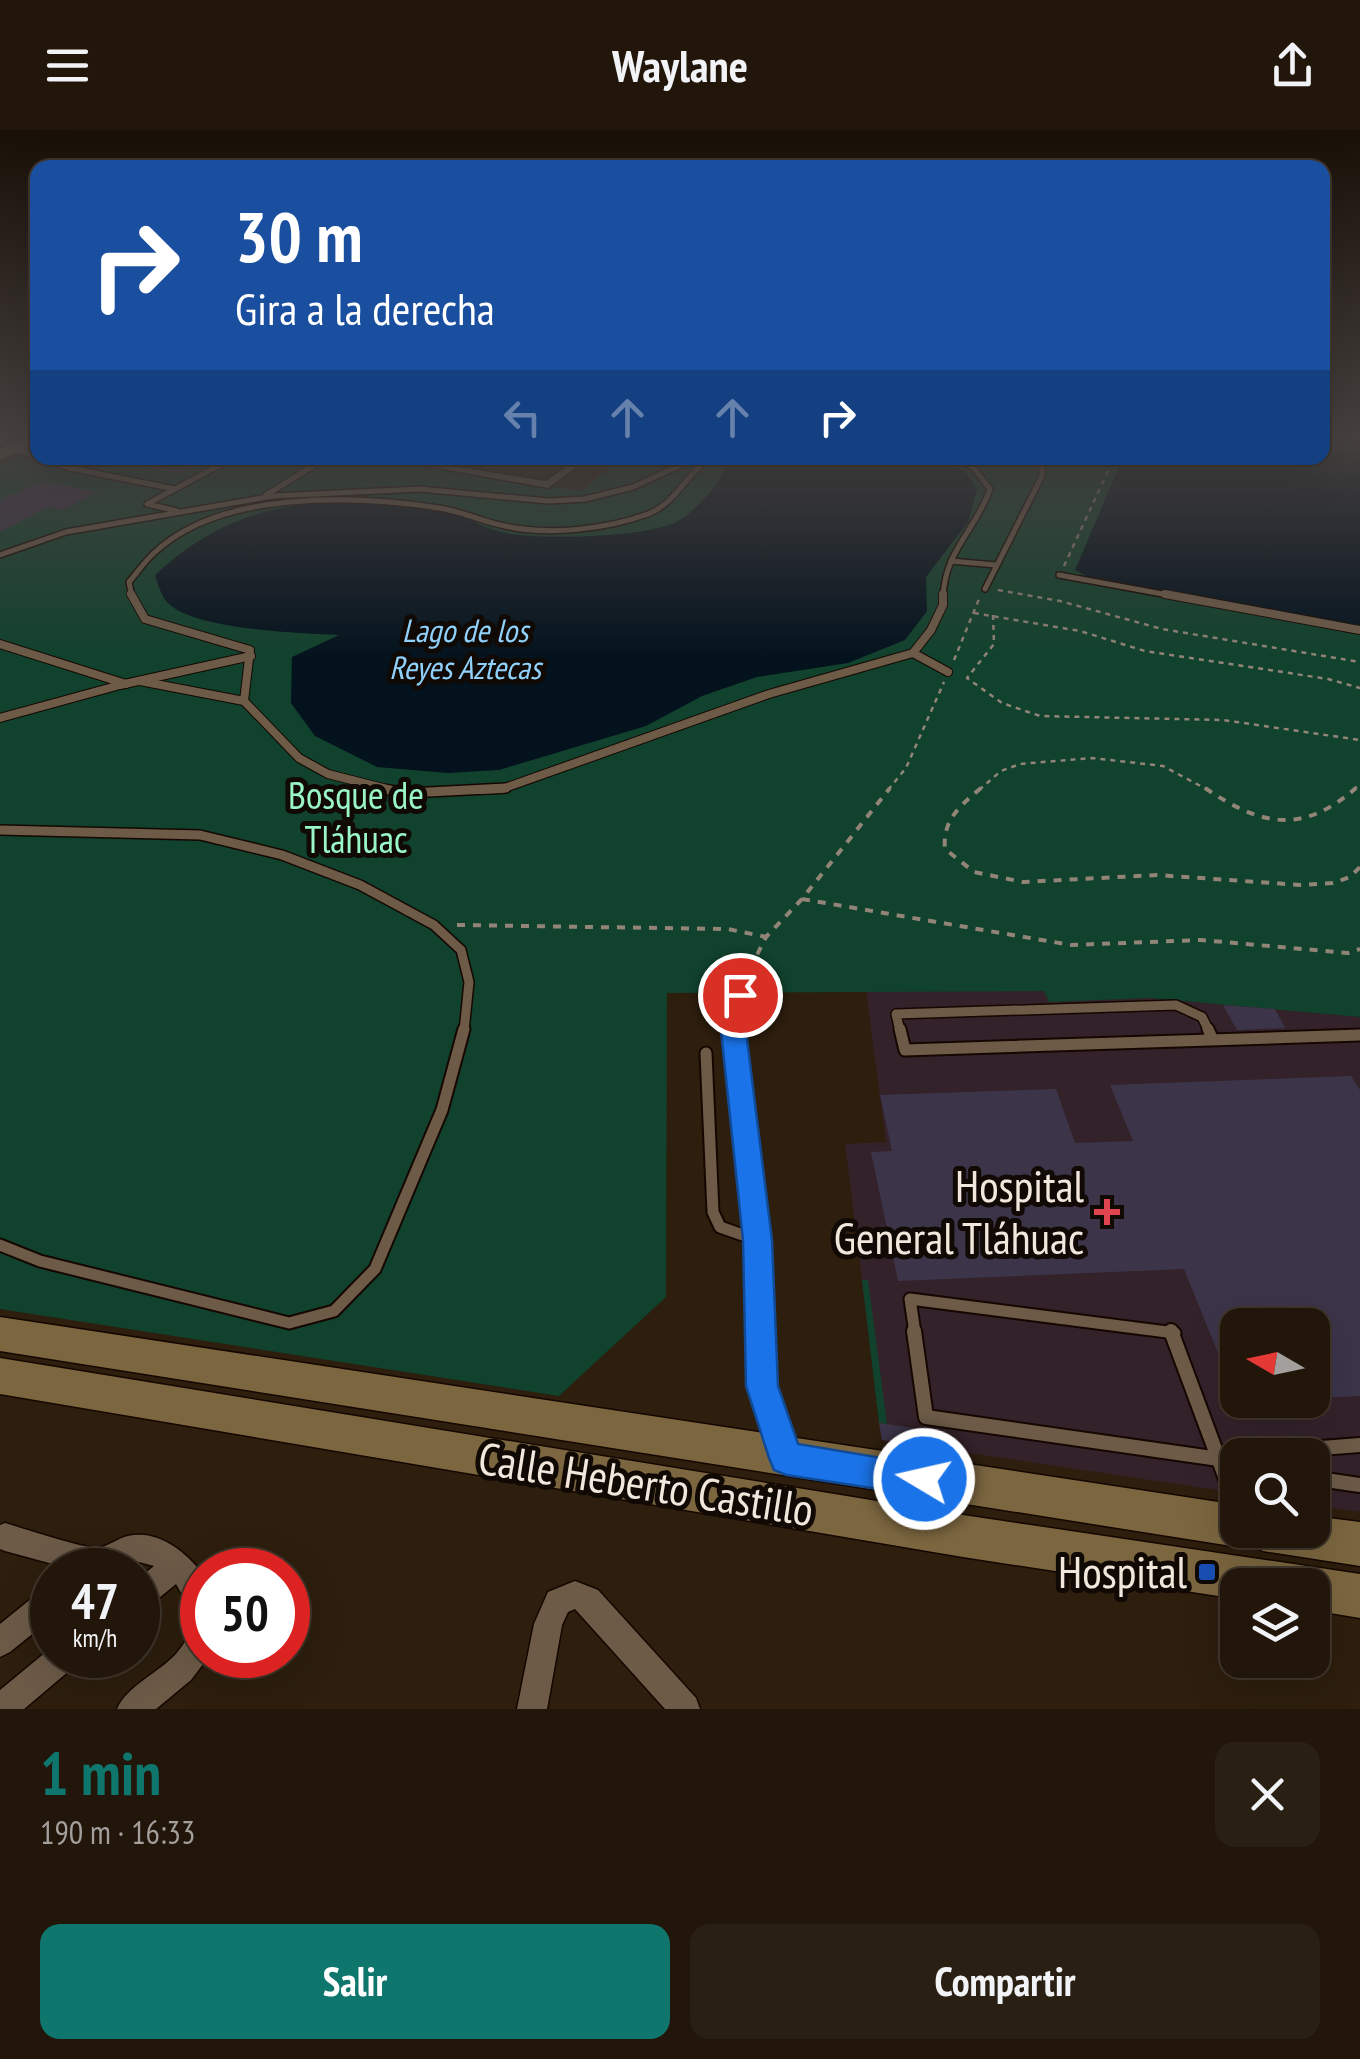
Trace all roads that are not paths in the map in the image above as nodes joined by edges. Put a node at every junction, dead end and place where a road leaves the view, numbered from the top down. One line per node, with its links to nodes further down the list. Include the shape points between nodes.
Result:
1 (186, 515): 7 (lane, via 66,532)
2 (225, 515): 15 (lane, via 145,560 129,582 130,596 145,619 244,645)
3 (465, 515): 4 (lane, via 518,529 581,527)
4 (644, 515)
5 (980, 515): 8 (lane)
6 (1022, 515): 9 (lane)
7 (0, 555)
8 (951, 560): 9 (lane); 14 (lane, via 943,605)
9 (996, 566): 11 (lane)
10 (1059, 575): 12 (lane)
11 (985, 589)
12 (1360, 630)
13 (0, 644): 18 (lane)
14 (913, 653): 16 (lane); 19 (lane, via 712,712 543,777 460,793 409,793 328,774 298,758)
15 (251, 656): 17 (lane); 19 (lane)
16 (948, 672)
17 (140, 681): 18 (lane); 19 (lane)
18 (126, 684): 20 (lane)
19 (244, 701)
20 (0, 718)
21 (0, 830): 27 (lane, via 154,832 224,839 282,855 360,884 434,925 461,950 469,982 463,1037 442,1110 375,1269 334,1311 289,1323 40,1261)
22 (740, 995): 26 (lane, via 734,1031)
23 (1360, 1035): 24 (lane)
24 (1212, 1038): 24 (lane, via 1202,1017 1176,1006 896,1014 904,1050)
25 (706, 1054): 26 (lane, via 713,1212 720,1227)
26 (757, 1240): 32 (lane, via 762,1386)
27 (0, 1244)
28 (0, 1334): 32 (main road, Calle Heberto Castillo)
29 (0, 1376): 37 (main road, Calle Heberto Castillo)
30 (1360, 1445): 31 (lane)
31 (1330, 1447)
32 (786, 1458): 34 (main road, Calle Heberto Castillo)
33 (1219, 1459): 33 (lane, via 926,1417 910,1300 1174,1331)
34 (866, 1470): 37 (main road); 38 (main road, Calle Heberto Castillo)
35 (1330, 1481): 36 (lane)
36 (1360, 1485)
37 (865, 1520): 46 (main road, Calle Heberto Castillo)
38 (1220, 1523)
39 (5, 1537): 42 (street)
40 (1330, 1539): 41 (main road)
41 (1360, 1544)
42 (39, 1548)
43 (160, 1556): 44 (street)
44 (176, 1566): 45 (street); 47 (street)
45 (180, 1570)
46 (1220, 1574)
47 (160, 1579)
48 (1330, 1591): 49 (main road)
49 (1360, 1596)
50 (30, 1618): 51 (street)
51 (0, 1642)
52 (180, 1670): 55 (street)
53 (38, 1678): 54 (street)
54 (0, 1709)
55 (132, 1709)
56 (532, 1709): 57 (street, via 548,1624 558,1602 575,1594 588,1600)
57 (686, 1709)

